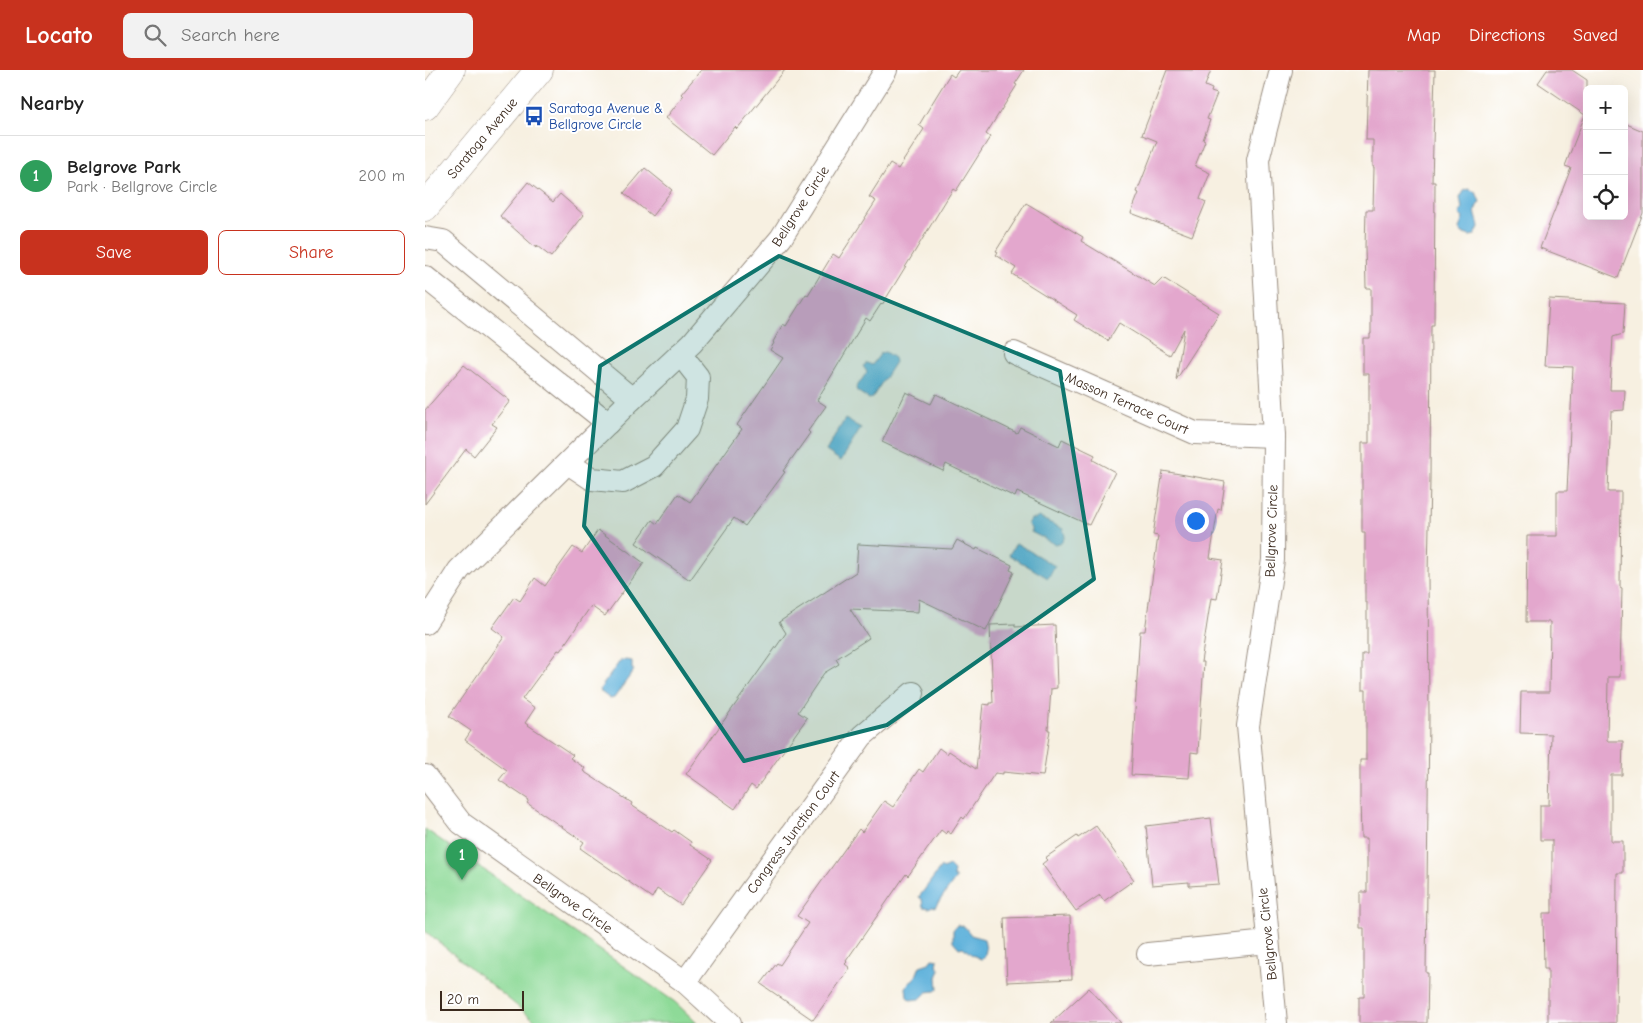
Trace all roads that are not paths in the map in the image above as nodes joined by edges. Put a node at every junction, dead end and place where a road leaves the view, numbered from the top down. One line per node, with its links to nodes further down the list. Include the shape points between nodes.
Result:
1 (451, 70): 5 (highway)
2 (539, 70): 6 (highway, Saratoga Avenue)
3 (886, 70): 10 (street, Bellgrove Circle, via 781,238)
4 (1281, 70): 13 (street, Bellgrove Circle, via 1258,160)
5 (425, 106)
6 (425, 207)
7 (425, 238): 11 (street, via 443,242)
8 (425, 277): 12 (street)
9 (1014, 353): 13 (street, Masson Terrace Court, via 1195,433)
10 (680, 354): 11 (street, Bellgrove Circle); 14 (street, via 698,377 697,399 687,429 653,466 623,482 592,479)
11 (632, 399): 12 (street, Bellgrove Circle)
12 (608, 423): 14 (street, Bellgrove Circle)
13 (1274, 436): 18 (street, Bellgrove Circle, via 1273,560 1248,726)
14 (568, 463): 15 (street, Bellgrove Circle, via 459,570)
15 (425, 623)
16 (913, 692): 20 (street, Congress Junction Court, via 862,736)
17 (425, 776): 20 (street, Bellgrove Circle, via 461,824)
18 (1268, 942): 19 (street); 22 (street, Bellgrove Circle)
19 (1148, 954)
20 (685, 982): 21 (street, Bellgrove Circle)
21 (730, 1023)
22 (1276, 1023)

